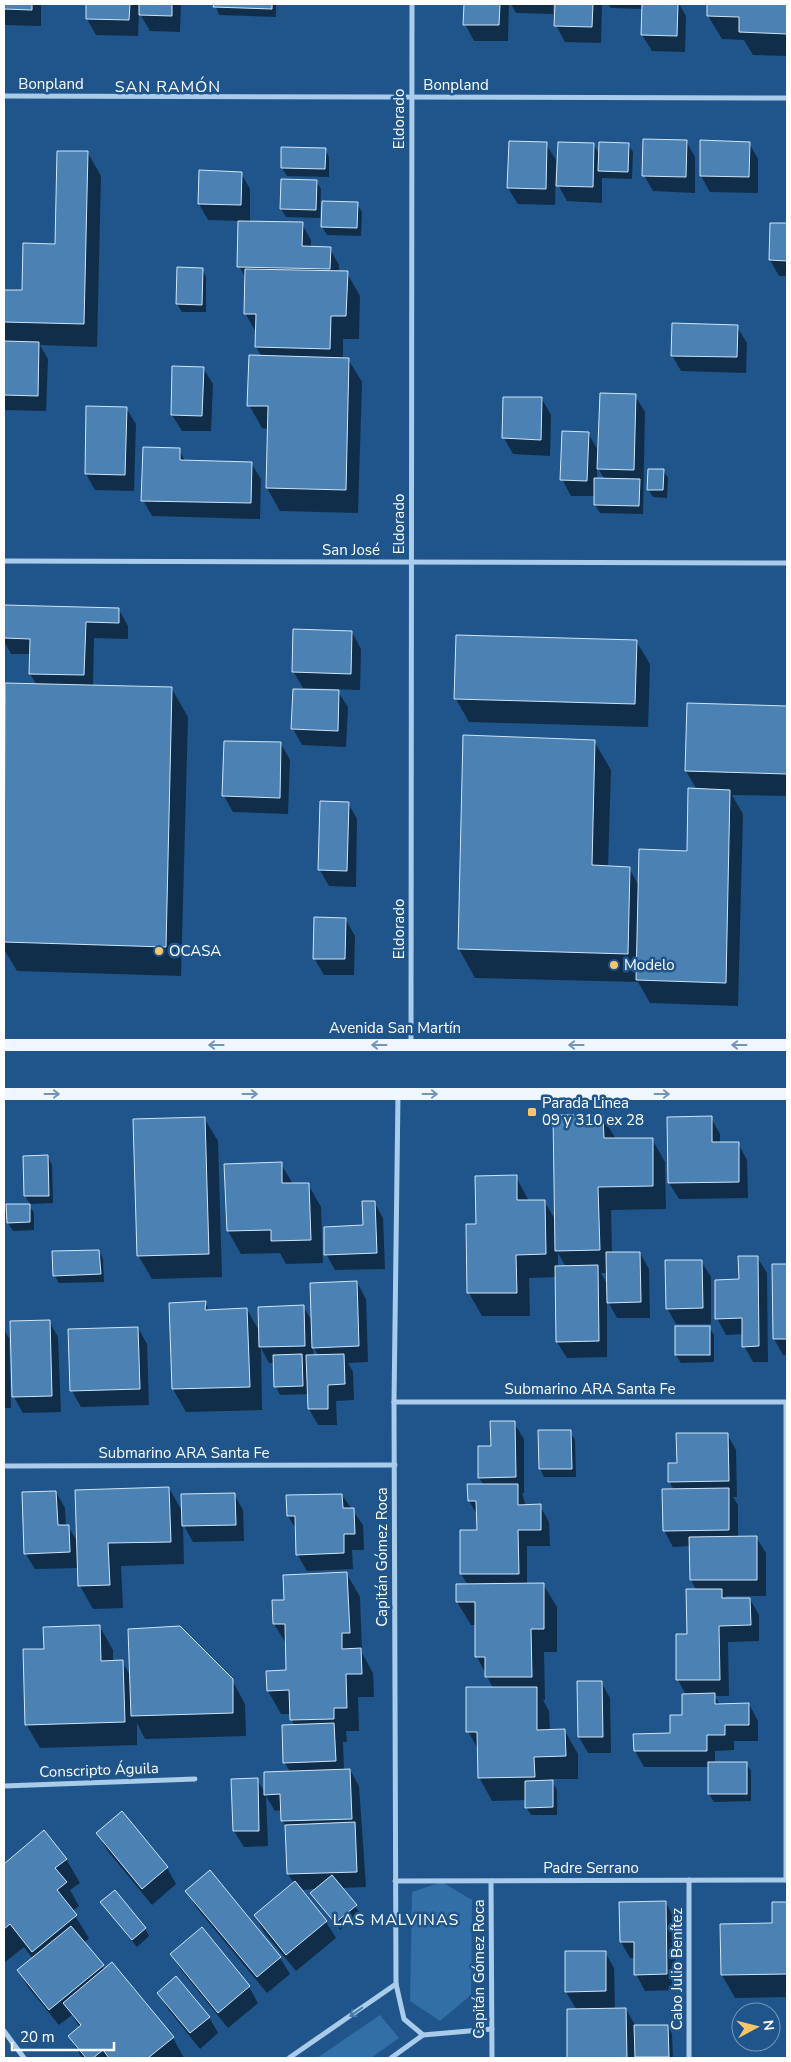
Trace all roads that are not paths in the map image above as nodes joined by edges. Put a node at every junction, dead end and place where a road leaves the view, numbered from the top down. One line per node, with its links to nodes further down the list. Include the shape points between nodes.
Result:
1 (412, 4): 3 (street, Eldorado)
2 (4, 96): 3 (street, Bonpland)
3 (412, 97): 4 (street, Bonpland); 6 (street, Eldorado)
4 (787, 98)
5 (4, 561): 6 (street, San José)
6 (411, 562): 7 (street, San José); 9 (street, Eldorado)
7 (787, 563)
8 (4, 1045): 9 (main road, Avenida San Martín, one-way to 8)
9 (411, 1045): 10 (main road, Avenida San Martín, one-way to 9)
10 (787, 1045)
11 (4, 1094): 12 (main road, one-way to 12)
12 (398, 1094): 13 (main road, one-way to 13); 14 (street, Capitán Gómez Roca)
13 (787, 1094)
14 (394, 1402): 15 (street, Submarino ARA Santa Fe, via 786,1402); 16 (street, Capitán Gómez Roca)
15 (786, 1462): 21 (street)
16 (395, 1465): 17 (street, Submarino ARA Santa Fe); 22 (street, Capitán Gómez Roca)
17 (4, 1466)
18 (194, 1779): 19 (street, Conscripto Águila)
19 (4, 1786)
20 (689, 1880): 21 (street, Padre Serrano); 23 (street, Padre Serrano); 32 (street, Cabo Julio Benítez)
21 (787, 1880)
22 (396, 1881): 23 (street, Padre Serrano); 24 (street, Capitán Gómez Roca)
23 (491, 1881): 25 (street, Capitán Gómez Roca)
24 (396, 1984): 27 (street, Capitán Gómez Roca, via 404,2019); 29 (street, one-way to 29)
25 (492, 2029): 27 (street); 31 (street, Capitán Gómez Roca)
26 (4, 2031): 28 (street)
27 (423, 2035): 30 (street)
28 (24, 2058)
29 (289, 2058)
30 (391, 2058)
31 (492, 2058)
32 (689, 2058)

